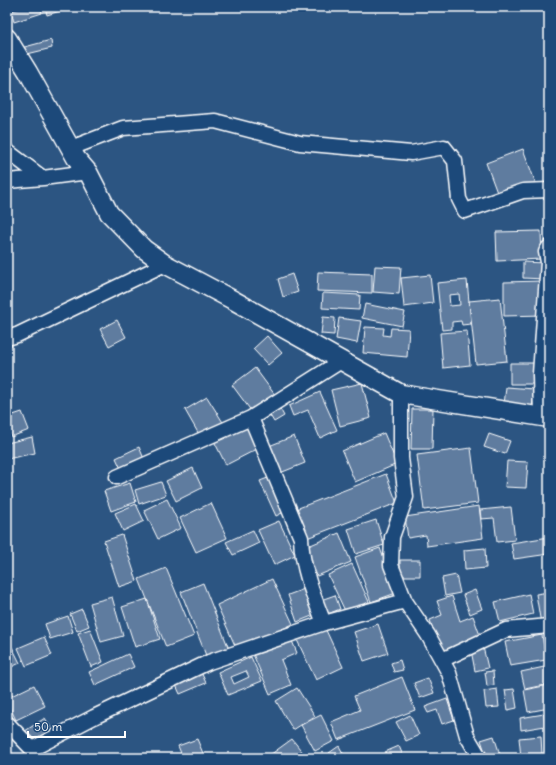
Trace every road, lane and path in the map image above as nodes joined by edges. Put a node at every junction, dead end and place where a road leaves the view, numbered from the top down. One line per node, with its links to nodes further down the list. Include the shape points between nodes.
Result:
1 (7, 38): 2 (street)
2 (71, 148): 4 (street); 7 (street, via 123,128 215,120 300,143 411,153 444,147 455,161 459,200 465,211 523,192)
3 (7, 151): 5 (street)
4 (88, 172): 5 (street); 9 (street, via 109,213 144,248)
5 (43, 178): 6 (street)
6 (7, 181)
7 (549, 190)
8 (549, 247): 13 (street, via 546,252 548,262 540,374)
9 (165, 264): 10 (street); 11 (street)
10 (7, 338)
11 (341, 361): 12 (street); 14 (street)
12 (401, 394): 13 (street); 16 (street, via 401,458 406,497 392,537 391,564)
13 (545, 417)
14 (251, 418): 15 (street); 17 (street, via 301,538 301,554 310,588)
15 (117, 477)
16 (405, 602): 17 (street); 19 (street)
17 (324, 623): 20 (street, via 209,662 32,749)
18 (549, 626): 19 (street, via 506,630)
19 (442, 660): 21 (street, via 450,673 466,736)
20 (7, 723)
21 (480, 758)

